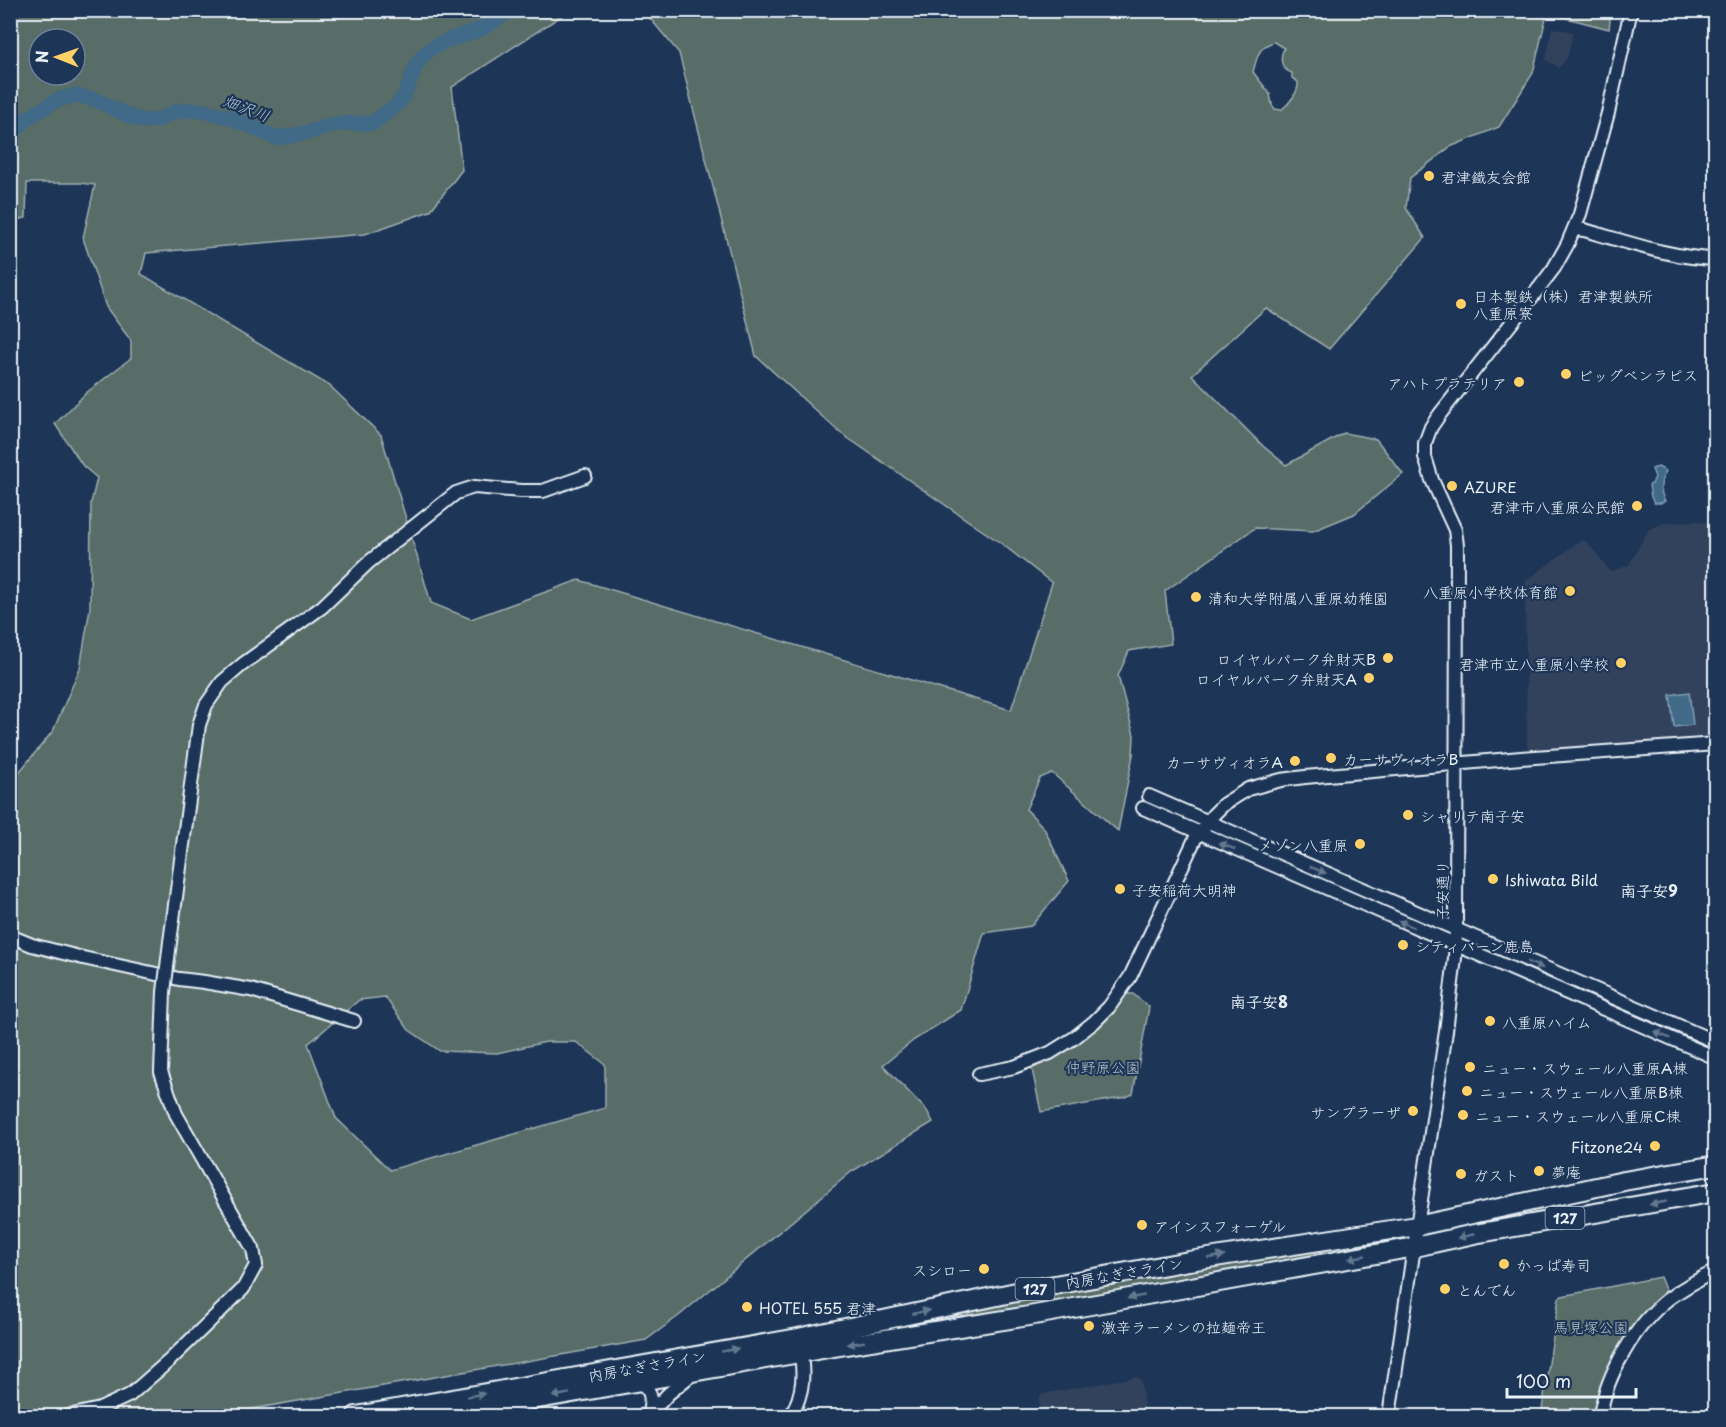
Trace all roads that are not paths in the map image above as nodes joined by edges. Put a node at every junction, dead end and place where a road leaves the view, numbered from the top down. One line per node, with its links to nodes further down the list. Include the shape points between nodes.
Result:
1 (1631, 10): 2 (street, via 1602,135)
2 (1574, 229): 3 (street, via 1680,256); 6 (street, 子安通り, via 1554,268 1440,414 1425,443 1426,465 1455,530 1457,545)
3 (1716, 259)
4 (585, 476): 26 (street, bridge, via 543,491 474,487 456,492 369,562 322,607 222,681 206,705 199,725 170,942 161,1072 176,1114 253,1249 256,1265 243,1289 130,1395 100,1409)
5 (1716, 744): 6 (street)
6 (1456, 765): 9 (street, via 1262,784 1230,800); 11 (street, 子安通り)
7 (1149, 796): 9 (street)
8 (1143, 808): 10 (street)
9 (1208, 822): 10 (street); 11 (street, one-way to 11)
10 (1199, 834): 13 (street, one-way to 10); 17 (street, via 1130,977 1109,1007 1050,1053 1014,1067)
11 (1456, 930): 13 (street, 子安通り); 15 (street, one-way to 15)
12 (10, 936): 14 (street, via 83,958 251,990)
13 (1455, 945): 16 (street, one-way to 13); 20 (street, 子安通り)
14 (354, 1021)
15 (1716, 1042)
16 (1716, 1058)
17 (979, 1074)
18 (1716, 1165): 20 (highway, 内房なぎさライン / 127)
19 (1716, 1192): 21 (highway, 内房なぎさライン / 127, one-way to 21)
20 (1417, 1226): 21 (street, 子安通り); 23 (highway, 内房なぎさライン / 127, one-way to 20, via 1021,1291)
21 (1415, 1247): 23 (highway, 内房なぎさライン / 127, one-way to 23, via 1029,1316 834,1347); 31 (street, 子安通り)
22 (1716, 1271): 32 (street, via 1666,1300 1635,1334 1610,1381)
23 (799, 1346): 24 (highway, 内房なぎさライン / 127); 27 (highway, 内房なぎさライン / 127, one-way to 23); 30 (street, via 802,1390)
24 (696, 1371): 25 (highway, 内房なぎさライン / 127); 29 (street)
25 (638, 1382): 28 (highway, 内房なぎさライン / 127, one-way to 28); 29 (street, via 651,1397)
26 (68, 1416)
27 (356, 1416)
28 (441, 1416)
29 (648, 1416)
30 (791, 1416)
31 (1389, 1416)
32 (1600, 1416)

